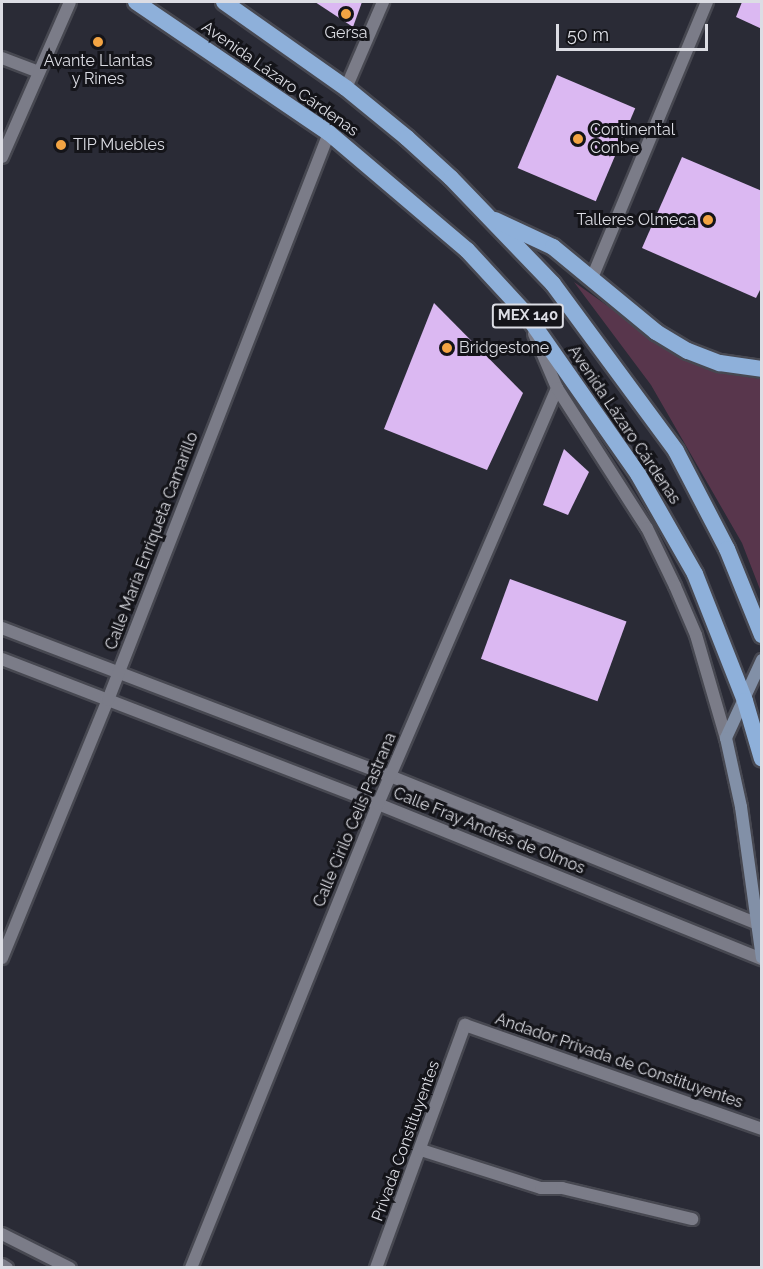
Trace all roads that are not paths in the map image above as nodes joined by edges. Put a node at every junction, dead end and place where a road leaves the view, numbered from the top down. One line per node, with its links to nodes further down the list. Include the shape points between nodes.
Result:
1 (70, 2): 7 (street)
2 (135, 2): 9 (highway, Avenida Lázaro Cárdenas / MEX 140)
3 (224, 2): 8 (highway, Avenida Lázaro Cárdenas / MEX 140)
4 (383, 2): 8 (street)
5 (707, 2): 12 (street)
6 (2, 58): 7 (street)
7 (38, 72): 10 (street)
8 (346, 88): 11 (highway, Avenida Lázaro Cárdenas / MEX 140, via 416,146)
9 (329, 133): 13 (highway, Avenida Lázaro Cárdenas / MEX 140, via 467,250); 20 (street, Calle María Enriqueta Camarillo)
10 (2, 157)
11 (490, 218): 12 (highway, via 553,248); 17 (highway, Avenida Lázaro Cárdenas / MEX 140, via 553,284 676,451 727,549)
12 (592, 278): 14 (highway, via 656,332 688,351 720,363)
13 (526, 314): 15 (street); 22 (highway, Avenida Lázaro Cárdenas / MEX 140, via 608,429 670,529 695,574)
14 (762, 369)
15 (557, 388): 23 (street, via 641,518 671,577 696,635); 25 (street, Calle Cirilo Celis Pastrana)
16 (2, 628): 20 (street, Calle Fray Andrés de Olmos)
17 (762, 635)
18 (2, 659): 21 (street, Calle Fray Andrés de Olmos)
19 (762, 660): 22 (main road)
20 (119, 672): 21 (street, Calle María Enriqueta Camarillo); 25 (street, Calle Fray Andrés de Olmos)
21 (108, 700): 26 (street, Calle Fray Andrés de Olmos); 28 (street, Calle María Enriqueta Camarillo)
22 (745, 701): 23 (main road); 24 (highway, Avenida Lázaro Cárdenas / MEX 140)
23 (726, 738): 27 (main road, via 741,807)
24 (762, 759)
25 (390, 776): 26 (street, Calle Cirilo Celis Pastrana); 27 (street, Calle Fray Andrés de Olmos)
26 (378, 804): 29 (street, Calle Fray Andrés de Olmos); 38 (street, Calle Cirilo Celis Pastrana)
27 (758, 924): 29 (main road)
28 (2, 958)
29 (762, 959)
30 (465, 1025): 31 (street, Andador Privada de Constituyentes); 32 (street, Privada Constituyentes)
31 (762, 1129)
32 (421, 1150): 33 (street, via 541,1188 562,1188); 39 (street, Privada Constituyentes)
33 (692, 1219)
34 (2, 1234): 37 (street)
35 (2, 1265): 36 (street)
36 (7, 1268)
37 (70, 1268)
38 (191, 1268)
39 (376, 1268)

